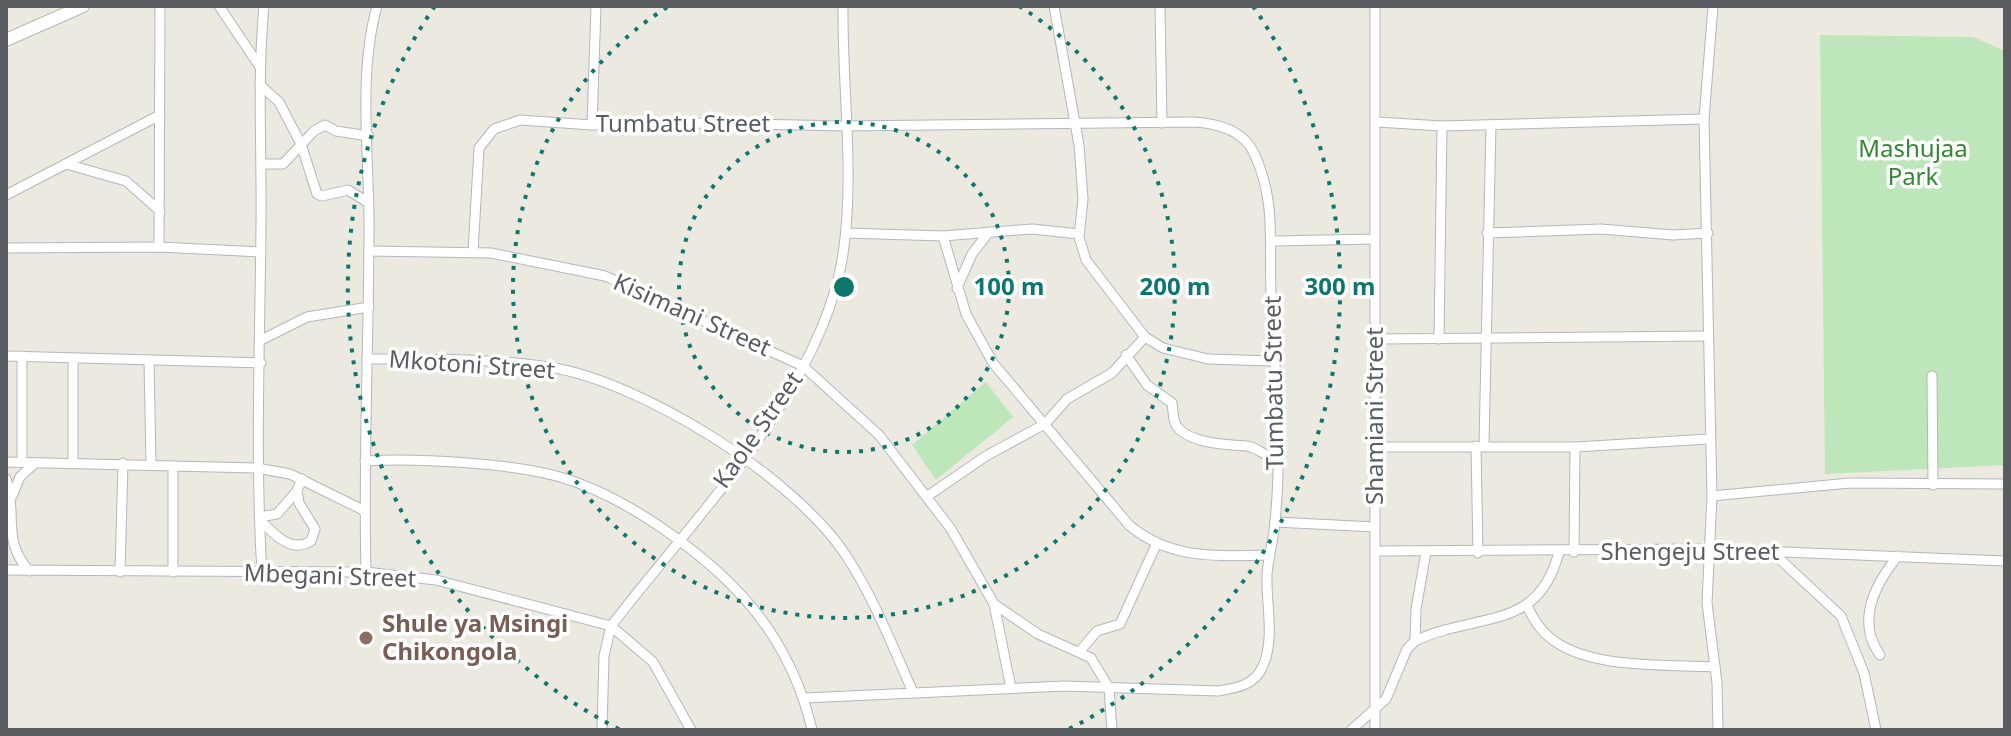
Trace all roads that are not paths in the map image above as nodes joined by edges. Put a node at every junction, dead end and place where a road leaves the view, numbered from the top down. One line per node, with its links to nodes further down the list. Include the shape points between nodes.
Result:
1 (83, 6): 12 (street)
2 (160, 6): 15 (street)
3 (219, 6): 13 (street)
4 (264, 6): 13 (street)
5 (377, 6): 24 (street, via 369,49)
6 (596, 6): 20 (street)
7 (843, 6): 22 (street, Kaole Street)
8 (1054, 6): 17 (street)
9 (1160, 6): 19 (street)
10 (1375, 6): 18 (street, Shamiani Street)
11 (1713, 6): 16 (street)
12 (6, 40)
13 (260, 67): 14 (street)
14 (260, 85): 25 (street, via 279,102); 27 (street)
15 (160, 115): 26 (street); 30 (street)
16 (1704, 119): 21 (street); 34 (street)
17 (1076, 122): 19 (street, Tumbatu Street); 22 (street, Tumbatu Street); 35 (street, via 1083,199)
18 (1377, 122): 23 (street); 37 (street, Shamiani Street)
19 (1162, 123): 38 (street, Tumbatu Street, via 1205,123 1243,139 1262,174)
20 (592, 125): 22 (street, Tumbatu Street); 43 (street, Tumbatu Street, via 520,120 486,136 479,148)
21 (1491, 125): 23 (street); 33 (street)
22 (844, 126): 32 (street, Kaole Street)
23 (1442, 126): 50 (street)
24 (369, 136): 25 (street, via 325,125); 29 (street)
25 (301, 144): 27 (street, via 283,164); 29 (street, via 317,194 348,190)
26 (66, 164): 28 (street); 30 (street, via 126,181)
27 (261, 164): 42 (street)
28 (6, 195)
29 (369, 203): 41 (street)
30 (160, 211): 39 (street)
31 (989, 232): 35 (street); 36 (street); 44 (street)
32 (846, 233): 36 (street); 60 (street, Kaole Street, via 834,292)
33 (1487, 233): 34 (street); 48 (street)
34 (1708, 233): 46 (street)
35 (1079, 234): 47 (street, via 1086,260)
36 (943, 236): 44 (street)
37 (1375, 239): 38 (street); 49 (street, Shamiani Street)
38 (1274, 241): 58 (street, Tumbatu Street)
39 (159, 247): 40 (street); 42 (street)
40 (6, 248)
41 (369, 251): 43 (street, Kisimani Street); 45 (street)
42 (261, 252): 51 (street)
43 (473, 252): 60 (street, Kisimani Street, via 509,255 623,282)
44 (957, 288): 62 (street, via 993,363)
45 (369, 307): 51 (street, via 307,317); 56 (street)
46 (1706, 336): 48 (street); 63 (street)
47 (1145, 337): 52 (street); 58 (street, via 1199,358)
48 (1486, 337): 50 (street); 64 (street)
49 (1376, 339): 50 (street); 65 (street, Shamiani Street)
50 (1439, 339)
51 (261, 340): 59 (street)
52 (1126, 355): 62 (street, via 1112,373 1067,399); 68 (street, via 1147,385 1172,403 1175,422 1185,433 1254,448)
53 (6, 356): 54 (street)
54 (22, 356): 55 (street); 73 (street)
55 (73, 359): 57 (street); 70 (street)
56 (367, 359): 67 (street, Mkotoni Street, via 484,361 561,369 641,398); 71 (street)
57 (149, 360): 59 (street); 75 (street)
58 (1275, 361): 68 (street, Tumbatu Street)
59 (261, 363): 77 (street)
60 (803, 366): 67 (street, Kaole Street); 83 (street, Kisimani Street, via 862,417)
61 (1932, 376): 81 (street)
62 (1045, 424): 83 (street); 91 (street, via 1129,525)
63 (1709, 439): 66 (street); 84 (street)
64 (1480, 445): 65 (street); 66 (street); 98 (street)
65 (1376, 447): 89 (street, Shamiani Street)
66 (1575, 447): 97 (street)
67 (743, 456): 90 (street, Kaole Street); 117 (street, Mkotoni Street, via 813,516 839,546)
68 (1277, 459): 88 (street, Tumbatu Street)
69 (38, 461): 70 (street); 73 (street); 85 (street, via 20,477)
70 (73, 461): 74 (street)
71 (365, 461): 86 (street); 90 (street, via 556,476 622,504)
72 (6, 462): 73 (street)
73 (22, 462)
74 (123, 463): 75 (street); 104 (street)
75 (151, 464): 76 (street)
76 (173, 466): 77 (street); 105 (street)
77 (257, 468): 79 (street); 87 (street)
78 (6, 479): 85 (street)
79 (302, 479): 82 (street); 86 (street)
80 (2005, 484): 81 (street)
81 (1933, 485): 84 (street, via 1850,483)
82 (297, 491): 87 (street, via 277,514); 87 (street, via 315,529 311,541 292,545)
83 (929, 495): 108 (street, Kisimani Street)
84 (1712, 496): 92 (street)
85 (11, 499): 103 (street, via 10,539)
86 (363, 510): 106 (street)
87 (259, 519): 107 (street)
88 (1275, 522): 89 (street); 99 (street, Tumbatu Street)
89 (1375, 527): 93 (street, Shamiani Street)
90 (677, 541): 110 (street, Kaole Street); 118 (street, via 750,606 770,631)
91 (1156, 545): 99 (street, via 1205,555); 112 (street, via 1120,624 1097,631)
92 (1712, 549): 94 (street, Shengeju Street); 97 (street, Shengeju Street); 114 (street, via 1707,603)
93 (1376, 551): 95 (street, Shengeju Street); 119 (street, Shamiani Street)
94 (1771, 551): 100 (street, Shengeju Street); 127 (street, via 1841,616 1864,673)
95 (1426, 552): 98 (street, Shengeju Street); 111 (street)
96 (1559, 552): 97 (street, Shengeju Street); 98 (street, Shengeju Street); 109 (street, via 1547,588)
97 (1574, 552)
98 (1478, 553)
99 (1269, 555): 116 (street, Tumbatu Street, via 1268,649 1254,679 1218,691)
100 (1898, 556): 101 (street, Shengeju Street); 113 (street, via 1871,602 1871,635)
101 (2005, 561)
102 (6, 570): 103 (street, Mbegani Street)
103 (29, 571): 104 (street, Mbegani Street)
104 (120, 572): 105 (street, Mbegani Street)
105 (173, 572): 107 (street, Mbegani Street)
106 (366, 572): 107 (street, Mbegani Street); 110 (street, Mbegani Street, via 436,580)
107 (262, 573)
108 (994, 604): 112 (street, Kisimani Street, via 1038,634); 115 (street, Kisimani Street)
109 (1527, 606): 111 (street); 114 (street, via 1550,639 1590,656)
110 (611, 626): 120 (street, Kaole Street, via 604,656); 121 (street, Mbegani Street, via 653,662)
111 (1415, 641): 119 (street)
112 (1080, 651): 116 (street, Kisimani Street, via 1091,658)
113 (1880, 655)
114 (1715, 667): 126 (street)
115 (1011, 688): 116 (street, Tumbatu Street); 117 (street, Tumbatu Street)
116 (1109, 688): 123 (street)
117 (912, 690): 118 (street, Tumbatu Street)
118 (805, 698): 122 (street)
119 (1376, 711): 124 (street); 125 (street, Shamiani Street)
120 (602, 730)
121 (691, 730)
122 (812, 730)
123 (1112, 730)
124 (1351, 730)
125 (1375, 730)
126 (1718, 730)
127 (1876, 730)

